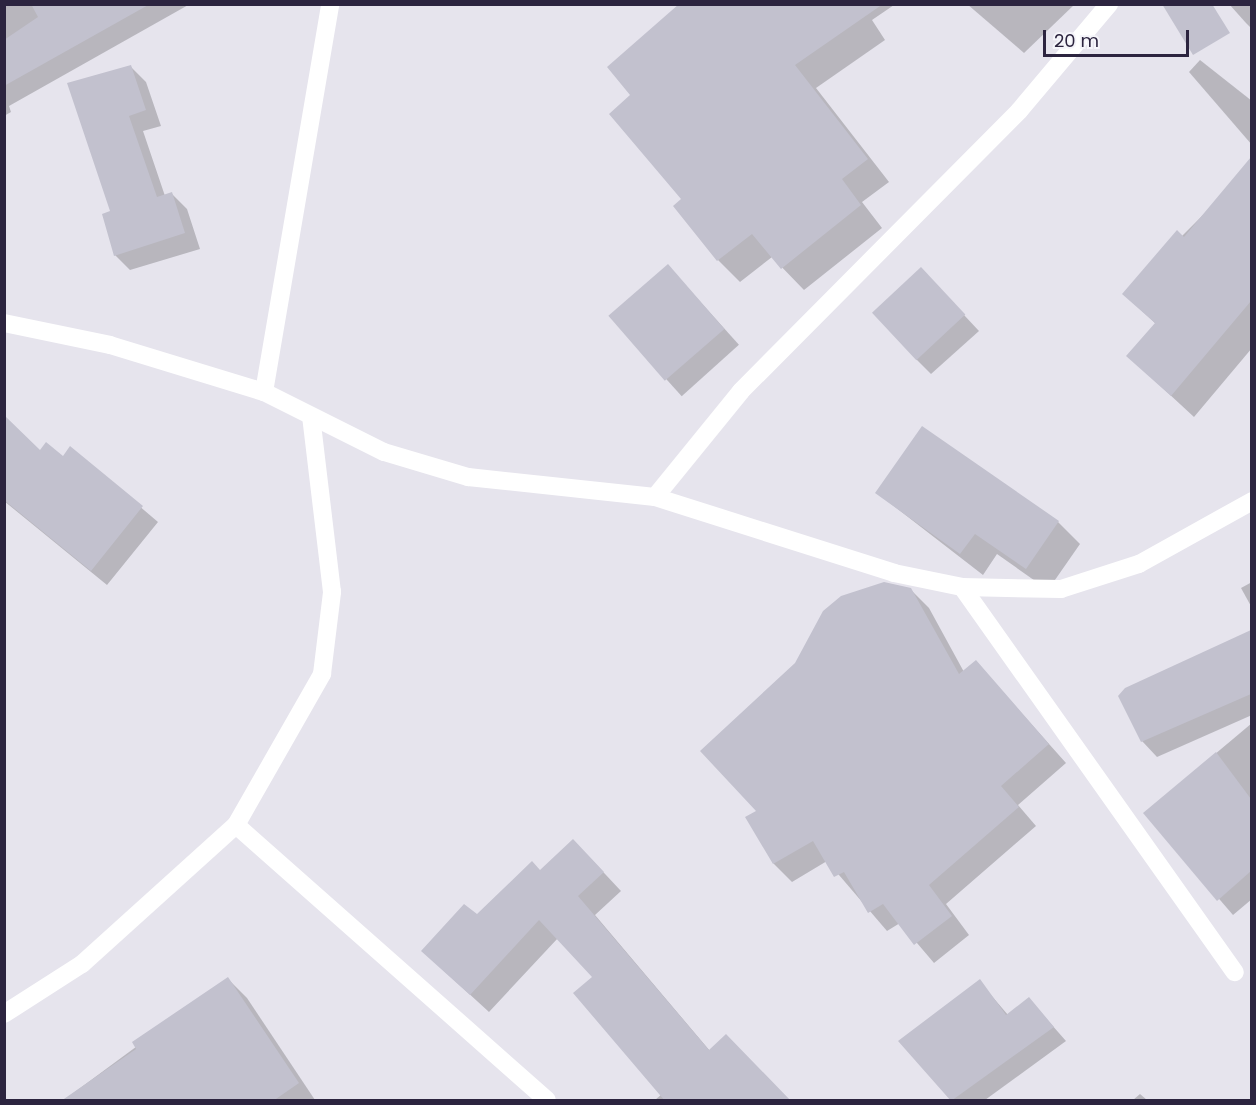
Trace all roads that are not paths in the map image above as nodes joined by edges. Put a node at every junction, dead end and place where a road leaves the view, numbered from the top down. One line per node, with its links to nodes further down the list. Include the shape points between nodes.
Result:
1 (330, 4): 4 (street)
2 (1109, 4): 6 (street, via 1019,111 741,391)
3 (4, 323): 4 (street, via 110,345)
4 (264, 392): 5 (street)
5 (311, 417): 6 (street, via 384,452 468,477); 9 (street, via 332,592 322,674)
6 (655, 497): 8 (street, via 863,564)
7 (1251, 501): 8 (street, via 1139,564 1061,590)
8 (962, 587): 10 (street)
9 (237, 825): 11 (street, via 82,964); 12 (street)
10 (1235, 972)
11 (4, 1014)
12 (547, 1101)

